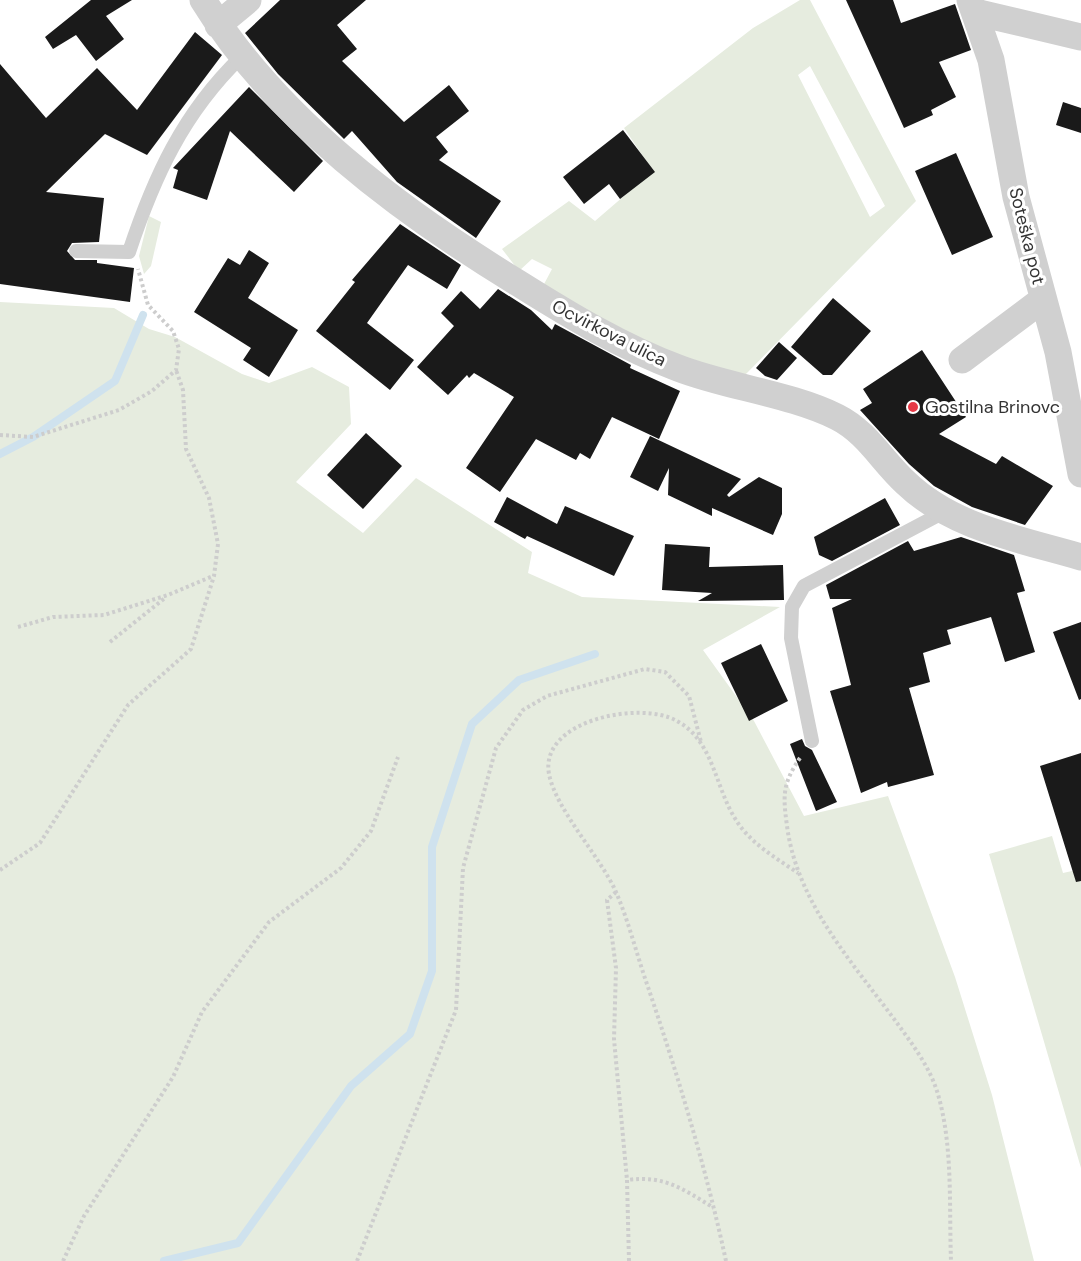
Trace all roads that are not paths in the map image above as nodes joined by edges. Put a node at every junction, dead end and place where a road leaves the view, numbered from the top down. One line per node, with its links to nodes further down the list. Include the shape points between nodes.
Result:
1 (203, 0): 4 (street, Ocvirkova ulica)
2 (248, 0): 4 (street)
3 (973, 6): 5 (street); 8 (street, Soteška pot, via 991,60 1016,197)
4 (218, 25): 6 (street, Ocvirkova ulica)
5 (1081, 37)
6 (241, 57): 7 (lane, via 213,84 187,121 145,203 129,252); 12 (street, Ocvirkova ulica, via 386,195 479,259 638,351 680,369 834,416 873,445 906,483)
7 (76, 250)
8 (1042, 300): 9 (street, Soteška pot); 10 (street)
9 (1069, 357): 11 (street, Soteška pot)
10 (962, 360)
11 (1081, 474)
12 (944, 512): 13 (street, Ocvirkova ulica, via 972,525); 14 (lane, via 804,586 792,607 791,638)
13 (1081, 557)
14 (812, 741)

